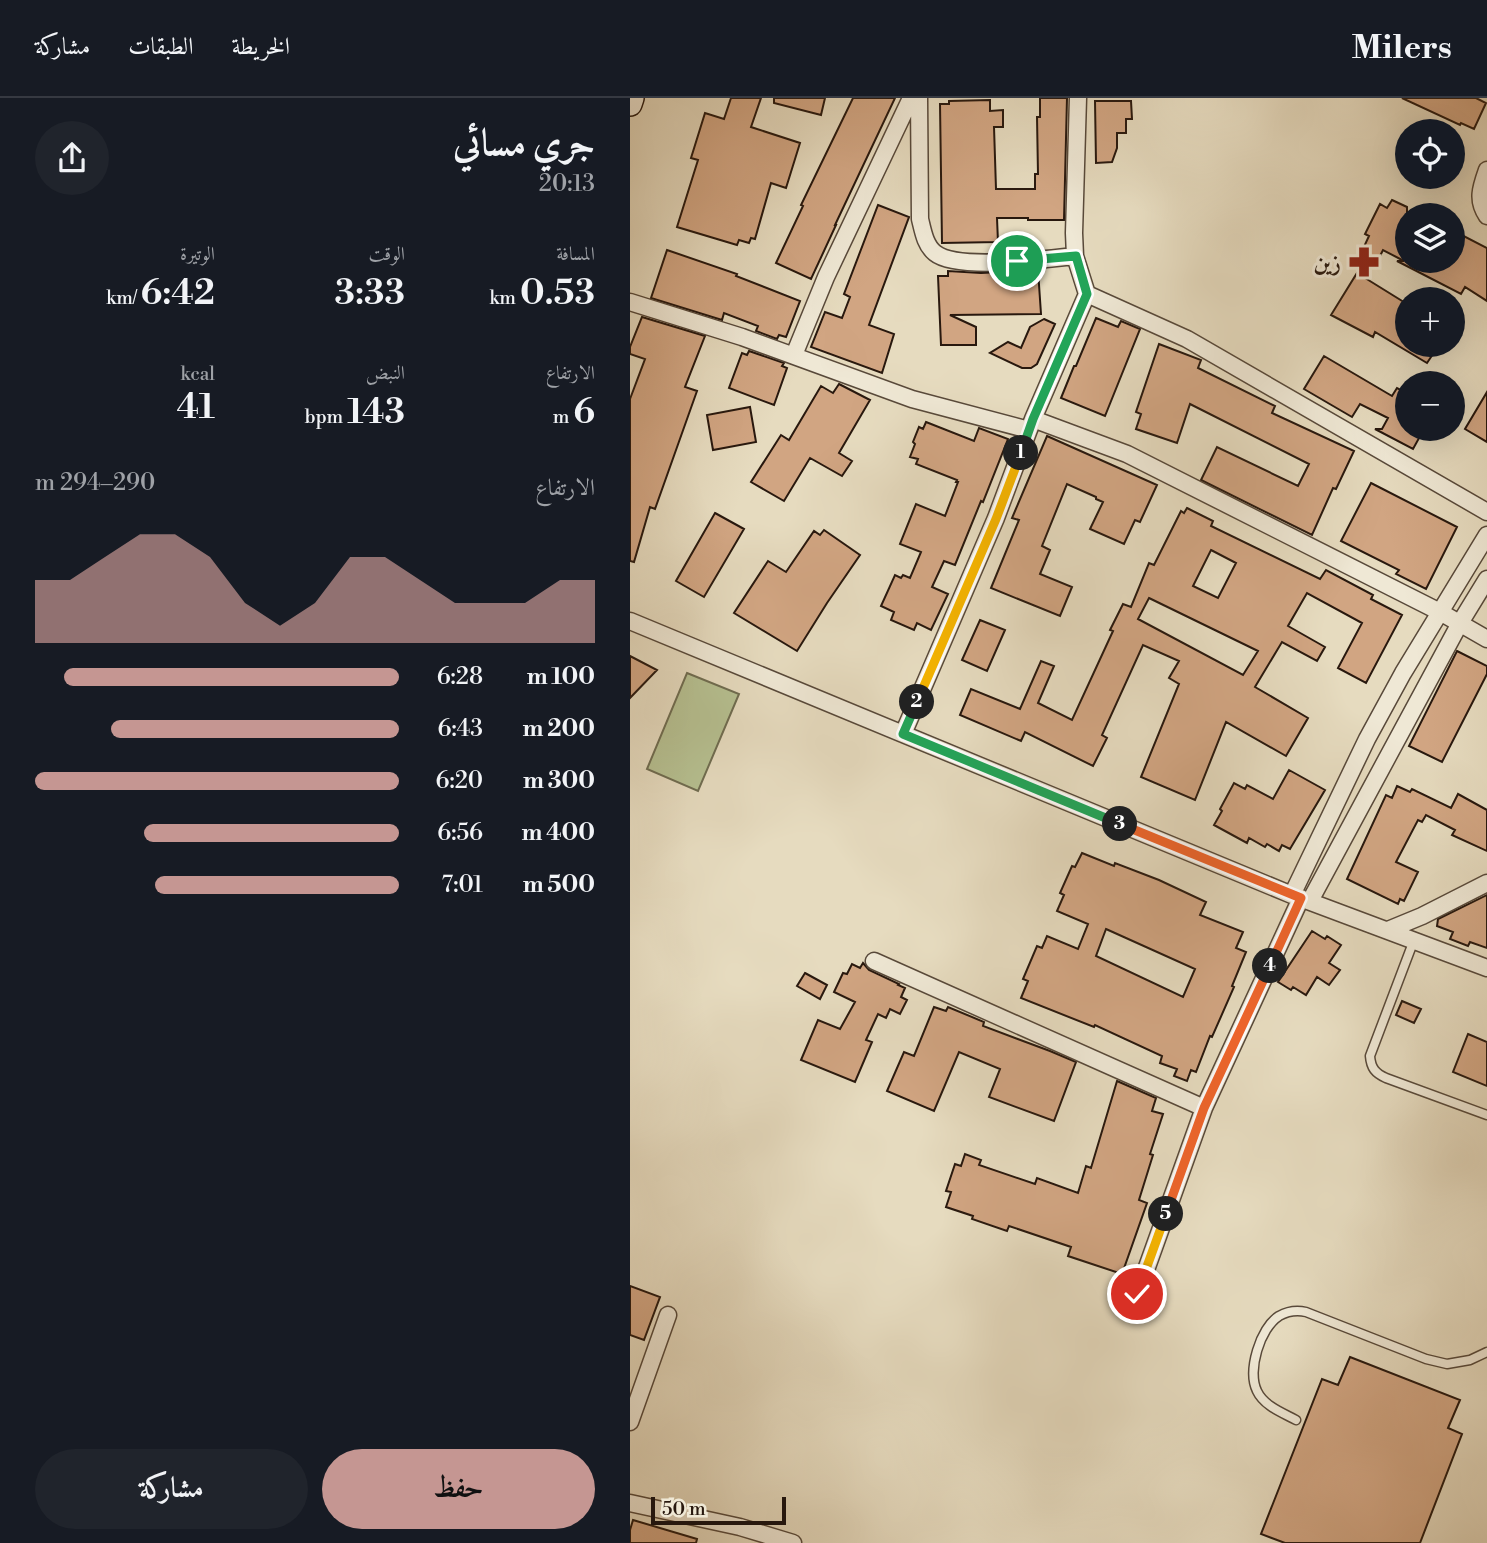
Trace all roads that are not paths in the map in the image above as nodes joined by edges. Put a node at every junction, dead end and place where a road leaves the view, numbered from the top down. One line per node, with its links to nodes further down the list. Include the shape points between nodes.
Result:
1 (632, 98): 5 (street)
2 (911, 98): 11 (street, via 826,276)
3 (919, 98): 8 (street, via 920,219 936,254 964,262)
4 (1078, 98): 8 (street)
5 (630, 104)
6 (1487, 170): 7 (street, via 1479,197)
7 (1487, 216)
8 (1076, 256): 9 (street)
9 (1087, 294): 12 (street); 13 (street, via 1187,339)
10 (630, 302): 11 (street)
11 (794, 355): 12 (street, via 912,399)
12 (1031, 425): 16 (street, via 1128,454); 20 (street, via 996,519)
13 (1487, 512)
14 (1487, 536): 16 (street)
15 (1487, 579): 18 (street)
16 (1440, 612): 18 (street); 22 (street, via 1367,739)
17 (630, 621): 20 (street)
18 (1461, 623): 19 (street); 22 (street)
19 (1487, 639)
20 (903, 734): 22 (street)
21 (1487, 883): 23 (street)
22 (1301, 898): 23 (street); 27 (street)
23 (1388, 930): 24 (street)
24 (1415, 940): 26 (street); 28 (lane, via 1370,1056 1371,1066 1386,1078)
25 (874, 961): 27 (street)
26 (1487, 968)
27 (1204, 1108): 29 (street)
28 (1487, 1115)
29 (1137, 1294)
30 (668, 1315): 33 (street)
31 (1487, 1352): 32 (lane, via 1447,1364 1306,1312 1287,1312 1272,1322 1260,1342 1253,1382 1266,1403)
32 (1296, 1420)
33 (630, 1422)
34 (630, 1503): 35 (street)
35 (793, 1543)

